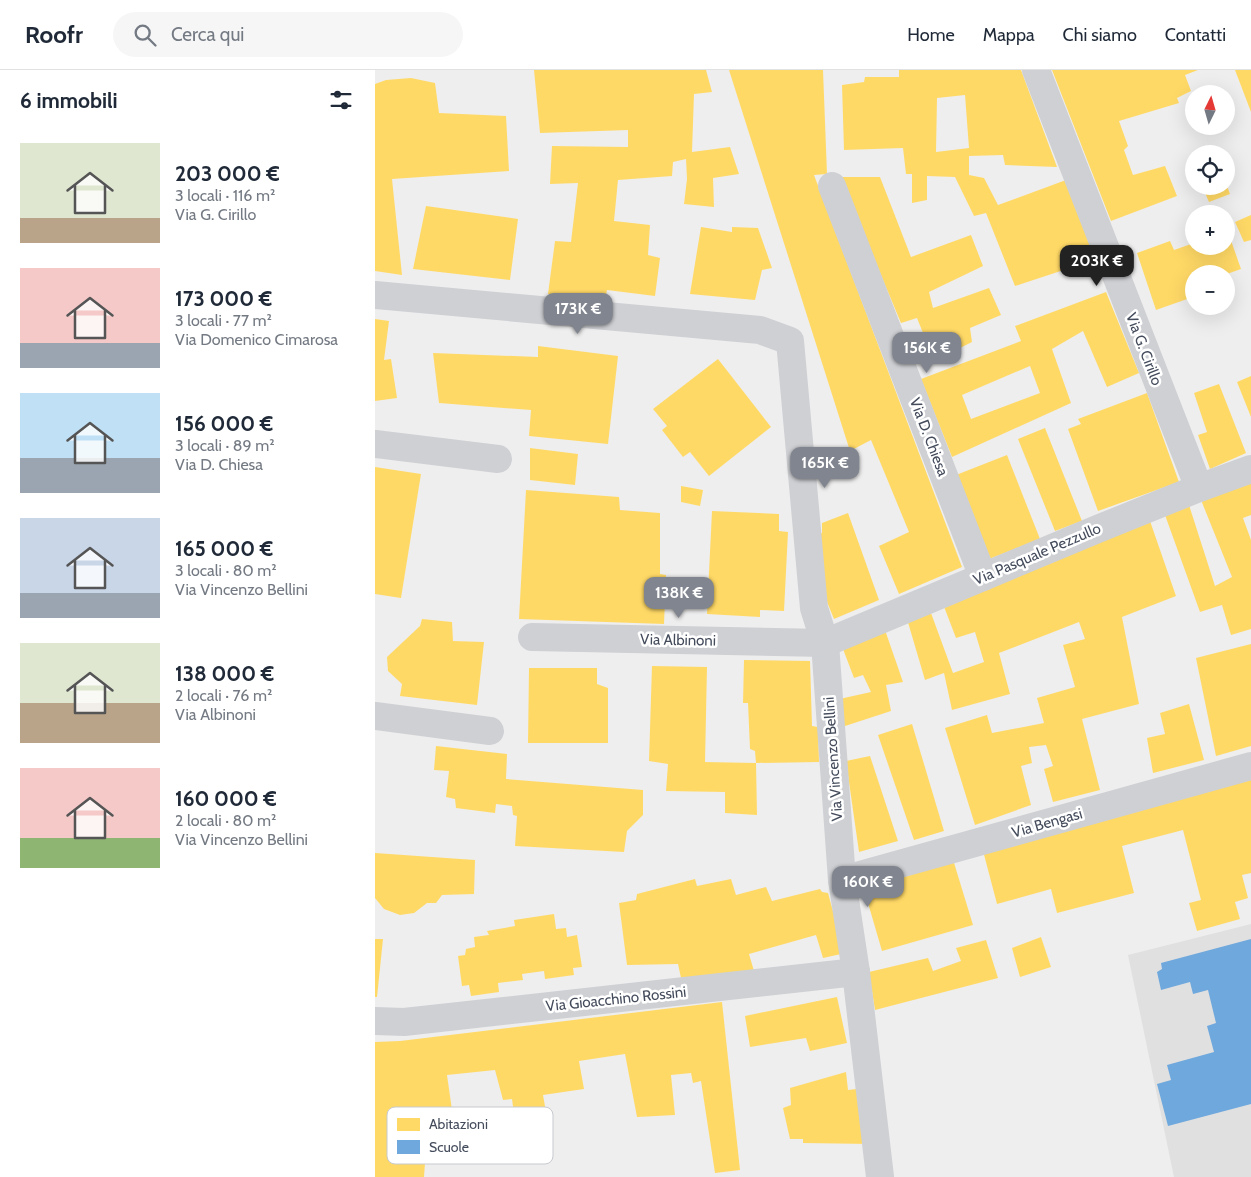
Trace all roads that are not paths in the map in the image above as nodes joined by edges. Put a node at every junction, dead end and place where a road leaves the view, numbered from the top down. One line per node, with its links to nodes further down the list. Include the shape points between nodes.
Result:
1 (1036, 70): 7 (street, Via G. Cirillo)
2 (832, 186): 8 (street, Via D. Chiesa)
3 (375, 295): 10 (street, Via Vincenzo Bellini, via 760,330 790,341 815,608)
4 (375, 444): 5 (street)
5 (498, 459)
6 (1251, 470): 7 (street, Via Pasquale Pezzullo)
7 (1199, 488): 8 (street, Via Pasquale Pezzullo)
8 (983, 577): 10 (street, Via Pasquale Pezzullo)
9 (532, 637): 10 (street, Via Albinoni)
10 (825, 643): 14 (street, Via Vincenzo Bellini)
11 (375, 716): 12 (street)
12 (490, 731)
13 (1251, 766): 14 (street, Via Bengasi)
14 (842, 880): 15 (street, Via Vincenzo Bellini)
15 (856, 972): 16 (street, Via Gioacchino Rossini, via 404,1022); 17 (street, Via Vincenzo Bellini)
16 (375, 1021)
17 (880, 1177)

